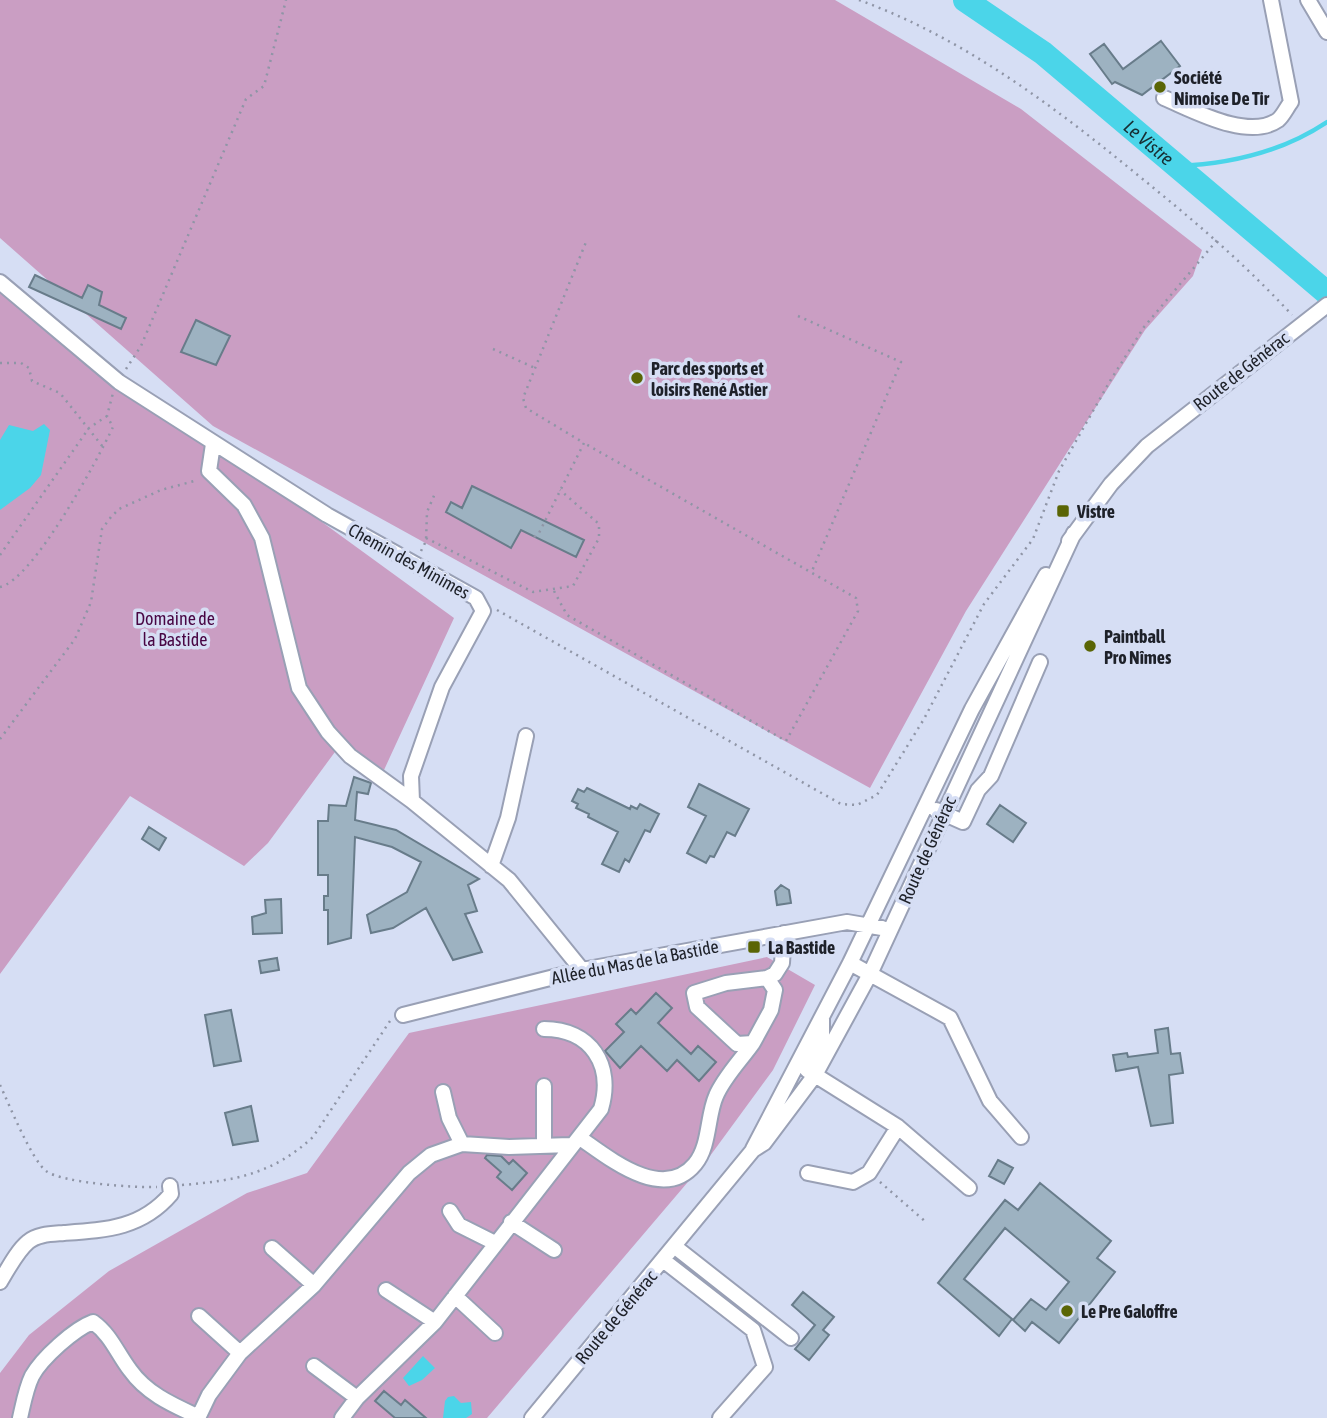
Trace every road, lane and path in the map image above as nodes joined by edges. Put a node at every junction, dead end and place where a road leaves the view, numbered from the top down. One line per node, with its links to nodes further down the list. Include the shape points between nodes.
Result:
1 (286, 0): 16 (path, via 264,86 246,99 141,346)
2 (859, 0): 7 (path, via 893,12 1054,107)
3 (1271, 0): 6 (street, via 1291,102 1278,119 1260,126 1226,124)
4 (1308, 0): 5 (street)
5 (1327, 32)
6 (1164, 98)
7 (1218, 239): 12 (path); 33 (path, via 1144,327 1059,471 1033,539 984,604 924,719 877,795 857,805 841,804)
8 (586, 242): 15 (path)
9 (0, 282): 16 (street, Chemin des Minimes)
10 (1327, 305): 12 (street, Route de Générac)
11 (798, 316): 30 (path, via 901,362)
12 (1305, 321): 25 (street, Route de Générac, via 1147,446)
13 (493, 349): 15 (path)
14 (0, 363): 18 (path, via 21,363 29,368 32,381 60,393)
15 (535, 368): 19 (path, via 523,398 526,408)
16 (116, 386): 17 (path); 20 (street, Chemin des Minimes)
17 (107, 416): 18 (path); 21 (path, via 113,426)
18 (89, 428): 21 (path); 28 (path)
19 (584, 443): 23 (path); 30 (path)
20 (213, 444): 22 (street); 29 (street, Chemin des Minimes)
21 (103, 448): 31 (path, via 37,558)
22 (209, 471): 36 (path, via 193,484 161,490 111,517 102,529 91,602 75,639); 37 (street, via 244,505 261,538 299,688 350,757)
23 (561, 490): 26 (path); 32 (path, via 598,524 599,538 573,586)
24 (436, 491): 27 (path, via 427,512)
25 (1074, 533): 38 (street, Route de Générac); 38 (street, Route de Générac, via 1017,626 956,741)
26 (534, 537)
27 (426, 538): 29 (path); 32 (path, via 533,592)
28 (0, 555)
29 (414, 563): 33 (street, Chemin des Minimes)
30 (812, 571): 32 (path, via 856,598 858,611 786,741 567,615)
31 (0, 587)
32 (554, 591)
33 (476, 598): 37 (street, Chemin des Minimes, via 483,611 442,687 411,776)
34 (1040, 662): 38 (street, via 991,776 978,790 963,822)
35 (526, 736): 40 (street, via 508,818)
36 (0, 739)
37 (412, 801): 40 (street)
38 (932, 809): 39 (street, Route de Générac); 42 (street, Route de Générac)
39 (922, 864): 42 (street); 44 (street, Route de Générac)
40 (491, 866): 45 (street, via 509,880)
41 (847, 922): 42 (street, Allée du Mas de la Bastide); 43 (street, Allée du Mas de la Bastide); 55 (street, via 854,935 850,954)
42 (876, 926): 44 (street, Route de Générac)
43 (784, 933): 45 (street, Allée du Mas de la Bastide); 46 (street, via 782,963)
44 (861, 969): 48 (street, Route de Générac); 51 (street, Route de Générac); 57 (street, via 950,1018 990,1101)
45 (582, 970): 47 (street, Allée du Mas de la Bastide)
46 (767, 978): 50 (street, via 775,990 771,1010); 50 (street, via 694,993 697,1007 737,1044)
47 (403, 1015): 64 (path, via 382,1031 313,1137 299,1150 232,1181)
48 (822, 1017): 51 (street, via 822,1038 807,1070); 55 (street, Route de Générac)
49 (544, 1029): 58 (street, via 564,1029 580,1038 596,1053 606,1073 601,1109)
50 (753, 1043): 58 (street, via 715,1098 696,1163 677,1177 650,1178)
51 (815, 1075): 56 (street); 61 (street, Route de Générac, via 764,1143)
52 (0, 1085): 64 (path, via 37,1161 47,1172 127,1188)
53 (544, 1086): 60 (street)
54 (443, 1092): 59 (street)
55 (778, 1103): 61 (street, Route de Générac)
56 (898, 1127): 63 (street); 65 (street)
57 (1021, 1137)
58 (575, 1142): 60 (street); 67 (street)
59 (462, 1144): 60 (street); 75 (street, via 431,1154 409,1173)
60 (544, 1146)
61 (753, 1150): 70 (street, Route de Générac)
62 (808, 1173): 63 (street, via 853,1182)
63 (869, 1173): 68 (path)
64 (170, 1186): 74 (street, via 171,1194 160,1208 141,1221 116,1229 44,1234 28,1241)
65 (968, 1188)
66 (450, 1211): 69 (street, via 459,1225)
67 (511, 1222): 69 (street); 72 (street)
68 (927, 1223)
69 (495, 1244): 77 (street)
70 (674, 1246): 73 (street, Route de Générac); 81 (street)
71 (272, 1248): 75 (street)
72 (554, 1250)
73 (663, 1260): 88 (street, Route de Générac); 89 (street, via 753,1330 765,1367)
74 (0, 1282)
75 (314, 1284): 82 (street)
76 (386, 1290): 79 (street)
77 (455, 1296): 79 (street); 80 (street)
78 (199, 1316): 82 (street)
79 (435, 1322): 84 (street)
80 (495, 1333)
81 (791, 1338)
82 (240, 1353): 86 (street)
83 (314, 1366): 84 (street)
84 (357, 1398): 87 (street)
85 (20, 1418): 86 (street, via 32,1376 73,1333 93,1322 105,1331 131,1373 157,1397)
86 (198, 1418)
87 (342, 1418)
88 (532, 1418)
89 (720, 1418)

